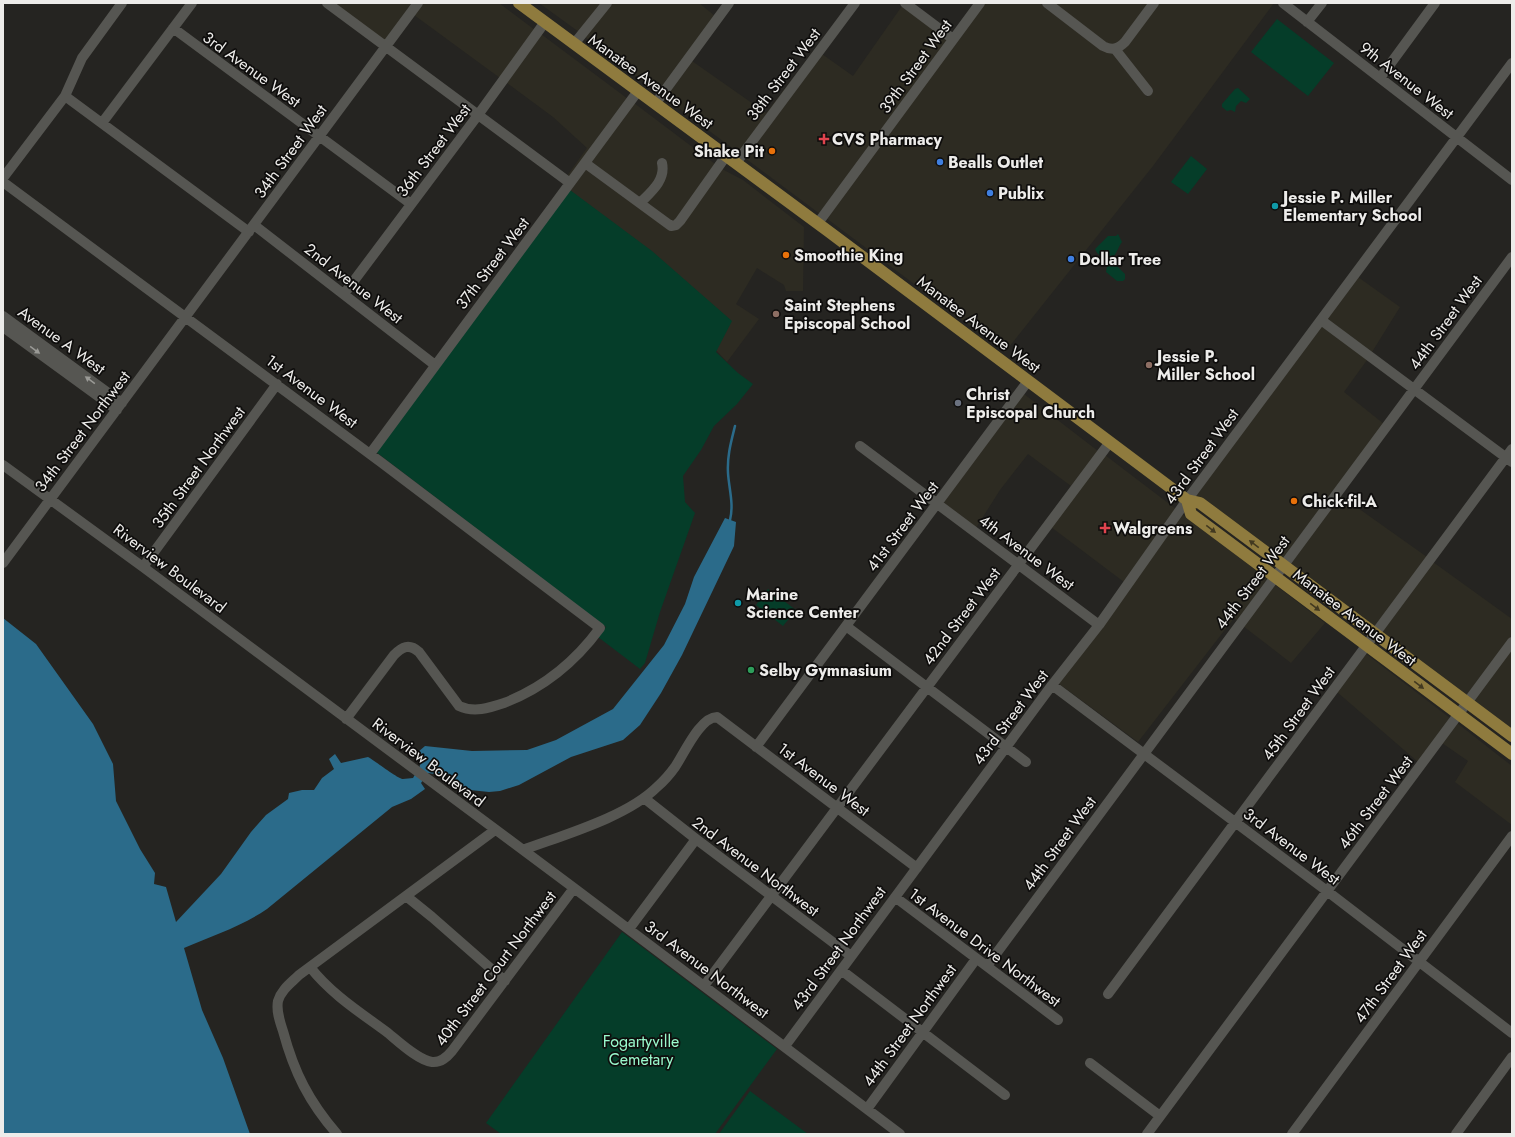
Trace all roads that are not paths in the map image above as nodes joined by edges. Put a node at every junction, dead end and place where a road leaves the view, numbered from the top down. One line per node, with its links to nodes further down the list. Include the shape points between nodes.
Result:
1 (122, 3): 27 (street, via 78,65)
2 (192, 3): 18 (street)
3 (326, 3): 21 (street)
4 (418, 3): 21 (street, 34th Street West)
5 (519, 3): 16 (main road, Manatee Avenue West)
6 (607, 3): 20 (street)
7 (729, 3): 28 (street)
8 (855, 3): 36 (street, 38th Street West)
9 (905, 3): 19 (street)
10 (980, 3): 19 (street, 39th Street West)
11 (1047, 3): 22 (street, via 1103,46)
12 (1154, 3): 22 (street, via 1125,42)
13 (1283, 3): 17 (street, 9th Avenue West)
14 (1322, 3): 17 (street)
15 (1436, 3): 24 (street)
16 (545, 22): 20 (main road, Manatee Avenue West); 29 (street, 36th Street West)
17 (1308, 22): 24 (street, 9th Avenue West)
18 (173, 28): 30 (street); 31 (street, 3rd Avenue West)
19 (953, 39): 43 (street, 39th Street West)
20 (574, 44): 25 (main road, Manatee Avenue West)
21 (386, 47): 29 (street); 31 (street, 34th Street West)
22 (1115, 49): 26 (street)
23 (1512, 63): 32 (street, 43rd Street West)
24 (1380, 78): 32 (street, 9th Avenue West)
25 (638, 91): 28 (main road, Manatee Avenue West); 34 (street, 37th Street West)
26 (1148, 91)
27 (65, 96): 30 (street, 2nd Avenue West); 37 (street)
28 (655, 104): 33 (main road, Manatee Avenue West)
29 (478, 115): 40 (street); 42 (street, 36th Street West)
30 (102, 123): 44 (street, 2nd Avenue West)
31 (320, 136): 42 (street, 3rd Avenue West); 44 (street, 34th Street West)
32 (1457, 138): 38 (street, 9th Avenue West); 49 (street, 43rd Street West)
33 (726, 156): 36 (main road, Manatee Avenue West); 41 (street, via 676,225 671,226)
34 (585, 163): 40 (street, 37th Street West); 41 (street)
35 (662, 163): 41 (street, via 664,171 661,178)
36 (736, 163): 43 (main road, Manatee Avenue West)
37 (3, 178)
38 (1512, 180)
39 (3, 182): 48 (street, 1st Avenue West)
40 (570, 183): 51 (street, 37th Street West)
41 (640, 203)
42 (411, 204): 46 (street, 36th Street West)
43 (818, 223): 52 (main road, Manatee Avenue West)
44 (251, 228): 46 (street, 2nd Avenue West); 48 (street, 34th Street West)
45 (1512, 257): 54 (street, 44th Street West)
46 (344, 294): 51 (street, 2nd Avenue West)
47 (3, 316): 55 (street, Avenue A West, one-way to 47)
48 (186, 316): 53 (street, 1st Avenue West); 55 (street, 34th Street Northwest)
49 (1321, 320): 54 (street); 62 (street, 43rd Street West)
50 (3, 327): 55 (street, Avenue A West, one-way to 55)
51 (435, 365): 58 (street, 37th Street West)
52 (1028, 381): 56 (main road, Manatee Avenue West); 63 (street, 41st Street West)
53 (277, 384): 58 (street, 1st Avenue West); 67 (street, 35th Street Northwest)
54 (1414, 389): 59 (street); 66 (street, 44th Street West)
55 (119, 407): 61 (street, 34th Street Northwest)
56 (1110, 442): 62 (main road, Manatee Avenue West); 65 (street, 42nd Street West)
57 (860, 446): 63 (street, 4th Avenue West)
58 (370, 454): 78 (street, 1st Avenue West, via 600,628 575,659 546,682 519,697 480,710 466,710 459,706 419,652 411,646 404,647 394,655)
59 (1510, 456): 71 (street, 45th Street West)
60 (3, 465): 61 (street, Riverview Boulevard)
61 (50, 499): 64 (street, 34th Street Northwest); 67 (street, Riverview Boulevard)
62 (1187, 500): 66 (main road, Manatee Avenue West, one-way to 62, via 1200,503); 68 (main road, Manatee Avenue West, one-way to 68, via 1191,514); 69 (street, 43rd Street West)
63 (937, 504): 65 (street, 4th Avenue West); 70 (street, 41st Street West)
64 (3, 563)
65 (1018, 564): 69 (street, 4th Avenue West); 75 (street, 42nd Street West)
66 (1283, 565): 68 (street, 44th Street West); 71 (main road, Manatee Avenue West)
67 (143, 567): 78 (street, Riverview Boulevard)
68 (1275, 576): 73 (main road, Manatee Avenue West, one-way to 73); 82 (street, 44th Street West)
69 (1099, 625): 74 (street, 43rd Street West)
70 (846, 626): 75 (street); 80 (street, 41st Street West)
71 (1375, 634): 73 (street, 45th Street West); 76 (main road, Manatee Avenue West)
72 (1512, 642): 76 (street, 46th Street West)
73 (1366, 645): 77 (main road, Manatee Avenue West, one-way to 77); 87 (street, 45th Street West)
74 (1052, 685): 81 (street, 43rd Street West); 82 (street, 3rd Avenue West)
75 (927, 687): 81 (street); 86 (street, 42nd Street West)
76 (1467, 703): 77 (street, 46th Street West); 79 (main road, Manatee Avenue West)
77 (1458, 714): 83 (main road, Manatee Avenue West); 94 (street, 46th Street West)
78 (346, 719): 88 (street, Riverview Boulevard)
79 (1512, 736)
80 (756, 747): 85 (street, 1st Avenue West, via 722,720 713,717 701,727 669,775); 86 (street, 1st Avenue West)
81 (1006, 747): 84 (street); 92 (street, 43rd Street West)
82 (1144, 754): 87 (street, 3rd Avenue West); 102 (street, 44th Street West)
83 (1512, 754)
84 (1026, 762)
85 (644, 798): 90 (street, 2nd Avenue Northwest); 91 (street, via 595,823)
86 (837, 807): 92 (street, 1st Avenue West); 96 (street, 42nd Street West)
87 (1235, 822): 94 (street, 3rd Avenue West); 107 (street, 45th Street West)
88 (495, 830): 91 (street, 3rd Avenue Northwest); 95 (street)
89 (1512, 836): 101 (street, 47th Street West)
90 (696, 839): 96 (street, 2nd Avenue Northwest); 98 (street)
91 (522, 850): 93 (street, 3rd Avenue Northwest)
92 (917, 868): 97 (street, 43rd Street Northwest)
93 (574, 888): 98 (street, 3rd Avenue Northwest); 105 (street, 40th Street Court Northwest)
94 (1327, 891): 101 (street, 3rd Avenue West); 116 (street, 46th Street West)
95 (406, 896): 103 (street); 105 (street)
96 (771, 896): 99 (street, 2nd Avenue Northwest); 106 (street, 42nd Street West)
97 (895, 897): 99 (street, 43rd Street Northwest); 100 (street, 1st Avenue Drive Northwest)
98 (629, 929): 106 (street, 3rd Avenue Northwest)
99 (851, 956): 104 (street, 43rd Street Northwest)
100 (976, 959): 102 (street, 1st Avenue Drive Northwest); 109 (street, 44th Street Northwest)
101 (1419, 962): 110 (street, 3rd Avenue West); 120 (street, 47th Street West)
102 (986, 966): 108 (street, 1st Avenue Drive Northwest)
103 (310, 967): 105 (street, 40th Street Court Northwest, via 340,997 413,1052 427,1061 438,1062 452,1051); 117 (street, via 287,985 278,1001 278,1011 301,1083)
104 (841, 970): 109 (street); 111 (street, 43rd Street Northwest)
105 (505, 981)
106 (704, 986): 111 (street, 3rd Avenue Northwest)
107 (1108, 994)
108 (1058, 1020)
109 (922, 1032): 114 (street); 115 (street, 44th Street Northwest)
110 (1512, 1033)
111 (784, 1046): 115 (street, 3rd Avenue Northwest)
112 (1512, 1057): 121 (street)
113 (1090, 1063): 116 (street)
114 (1005, 1095)
115 (867, 1109): 118 (street, 3rd Avenue Northwest)
116 (1160, 1116): 119 (street, 46th Street West)
117 (337, 1134)
118 (900, 1134)
119 (1147, 1134)
120 (1292, 1134)
121 (1456, 1134)

